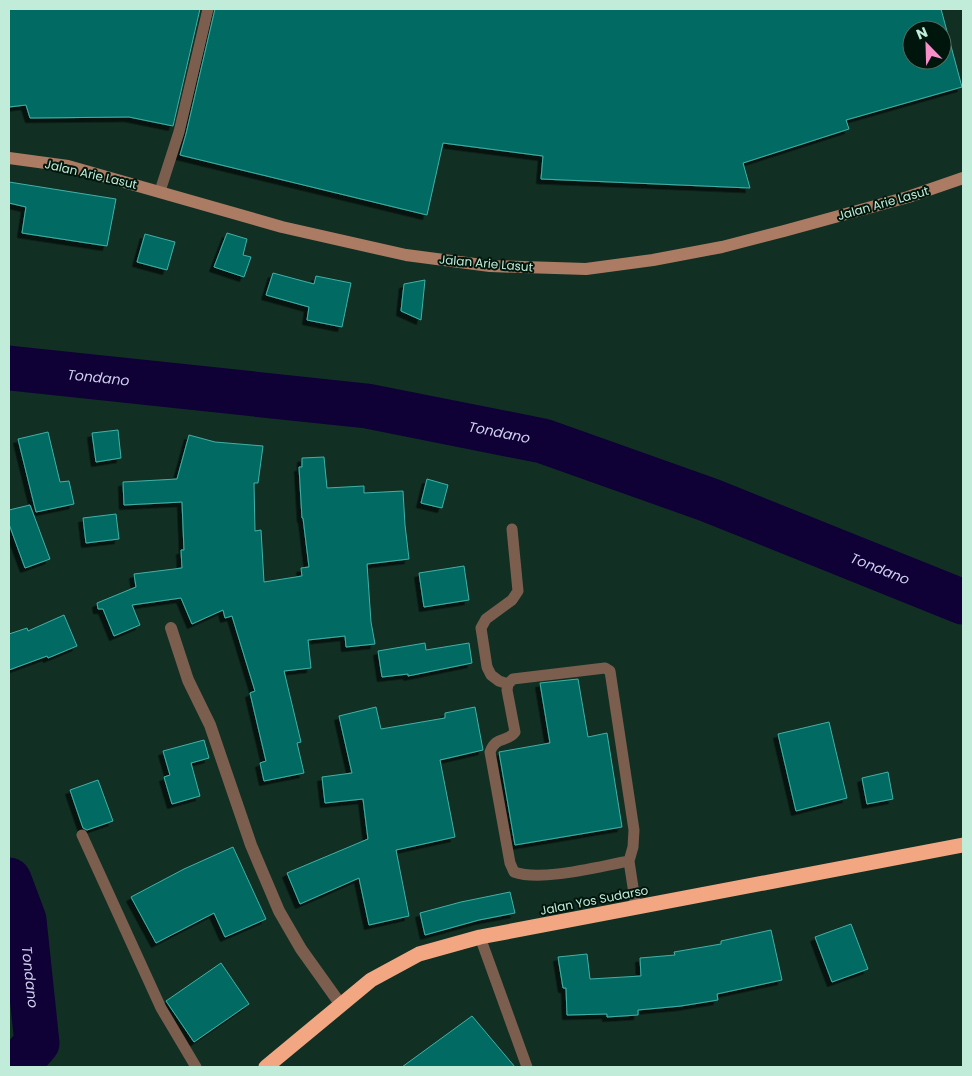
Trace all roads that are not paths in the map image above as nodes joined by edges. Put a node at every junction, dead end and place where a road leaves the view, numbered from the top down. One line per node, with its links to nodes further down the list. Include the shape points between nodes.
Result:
1 (208, 9): 4 (lane, via 179,132)
2 (9, 158): 4 (main road, Jalan Arie Lasut, via 68,166)
3 (963, 178): 4 (main road, Jalan Arie Lasut, via 908,197 740,242 653,260 586,269 490,266 406,255 282,227)
4 (160, 191)
5 (512, 529): 7 (lane, via 518,591 512,600 486,619 481,628 487,667 491,675)
6 (171, 628): 13 (street, via 188,680 216,743 251,846 279,911)
7 (508, 684): 10 (lane, via 513,679 606,668 610,671 634,830); 10 (lane, via 515,732 496,741 490,752 514,872 523,876 551,874)
8 (82, 835): 14 (lane, via 160,1008)
9 (963, 845): 11 (highway, Jalan Yos Sudarso)
10 (630, 861): 11 (lane)
11 (636, 907): 12 (highway, Jalan Yos Sudarso)
12 (480, 937): 13 (highway, Jalan Yos Sudarso, via 419,954 371,980); 16 (lane)
13 (341, 1005): 15 (highway, Jalan Yos Sudarso)
14 (196, 1067)
15 (266, 1067)
16 (527, 1067)

